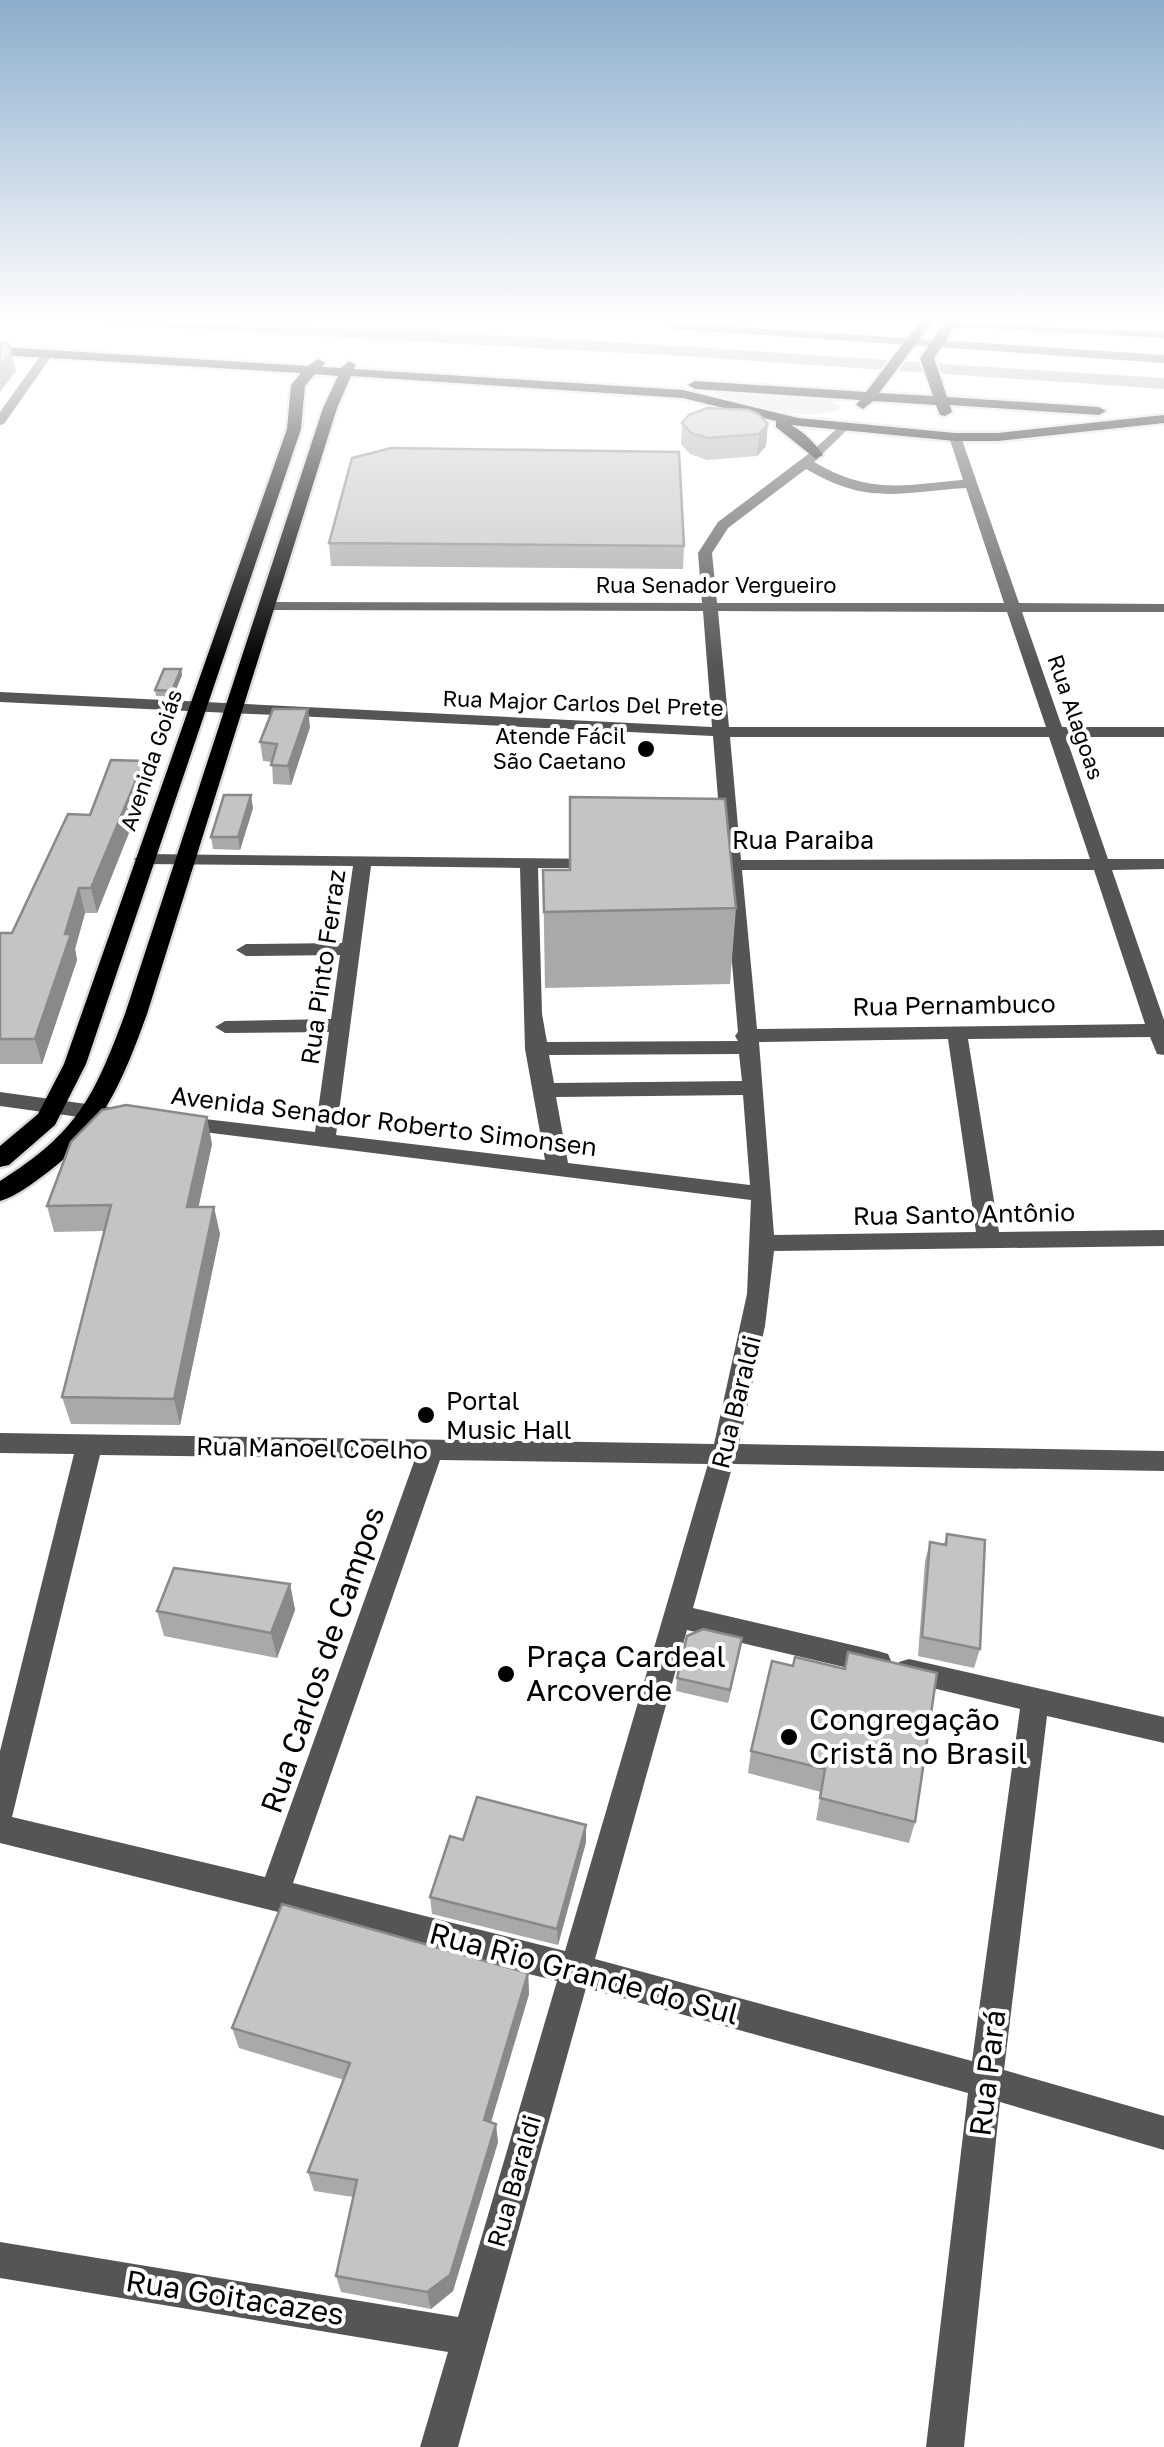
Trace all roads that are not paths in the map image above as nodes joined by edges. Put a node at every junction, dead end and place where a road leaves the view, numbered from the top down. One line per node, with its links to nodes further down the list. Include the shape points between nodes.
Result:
1 (291, 437): 15 (main road, Avenida Goiás)
2 (323, 437): 10 (main road, Avenida Goiás)
3 (800, 437): 7 (main road)
4 (833, 437): 7 (street, Rua Baraldi)
5 (959, 437): 8 (street, Rua Alagoas)
6 (998, 437): 8 (main road)
7 (811, 459): 9 (street, via 829,478 867,490); 11 (street, Rua Baraldi, via 708,544)
8 (962, 460): 9 (street, Rua Alagoas)
9 (968, 484): 13 (street, Rua Alagoas)
10 (268, 606): 11 (street, Rua Senador Vergueiro); 16 (main road, Avenida Goiás)
11 (711, 608): 13 (street, Rua Senador Vergueiro); 17 (street, Rua Baraldi)
12 (1164, 608): 13 (street, Rua Senador Vergueiro)
13 (1011, 609): 18 (street, Rua Alagoas)
14 (2, 702): 15 (street, Rua Major Carlos Del Prete)
15 (196, 708): 16 (street, Rua Major Carlos Del Prete); 21 (main road, Avenida Goiás)
16 (228, 709): 17 (street, Rua Major Carlos Del Prete); 20 (main road, Avenida Goiás, via 197,770 210,782)
17 (724, 732): 18 (street, Rua Major Carlos Del Prete); 28 (street, Rua Baraldi)
18 (1056, 732): 19 (street, Rua Major Carlos Del Prete); 26 (street, Rua Alagoas)
19 (1164, 732)
20 (185, 858): 21 (street); 22 (street); 41 (main road, Avenida Goiás, via 136,1014)
21 (143, 859): 40 (main road, Avenida Goiás)
22 (363, 860): 23 (street); 29 (street, Rua Pinto Ferraz)
23 (529, 861): 24 (street); 36 (street)
24 (622, 863)
25 (695, 864): 28 (street, Rua Paraiba)
26 (1099, 864): 27 (street, Rua Paraiba); 28 (street, Rua Paraiba); 34 (street, Rua Alagoas)
27 (1164, 864)
28 (732, 865): 35 (street, Rua Baraldi)
29 (352, 948): 30 (street); 31 (street, Rua Pinto Ferraz)
30 (246, 950)
31 (340, 1024): 32 (street); 44 (street, Rua Pinto Ferraz)
32 (225, 1026)
33 (957, 1033): 34 (street, Rua Pernambuco); 35 (street, Rua Pernambuco); 50 (street)
34 (1161, 1036)
35 (746, 1041): 36 (street, Rua Pernambuco); 37 (street, Rua Baraldi)
36 (536, 1049): 38 (street)
37 (750, 1088): 38 (street); 48 (street, Rua Baraldi)
38 (543, 1090): 46 (street)
39 (0, 1099): 40 (street)
40 (55, 1106): 41 (street); 45 (main road, Avenida Goiás, via 30,1138)
41 (96, 1112): 42 (street); 47 (main road, Avenida Goiás, via 56,1156)
42 (124, 1116)
43 (161, 1120): 44 (street, Avenida Senador Roberto Simonsen)
44 (324, 1141): 46 (street, Avenida Senador Roberto Simonsen)
45 (0, 1159)
46 (558, 1172): 48 (street, Avenida Senador Roberto Simonsen)
47 (0, 1192)
48 (762, 1194): 51 (street, Rua Baraldi)
49 (1164, 1238): 50 (street, Rua Santo Antônio)
50 (989, 1242): 51 (street, Rua Santo Antônio)
51 (765, 1243): 55 (street, Rua Baraldi, via 754,1337)
52 (0, 1443): 53 (street, Rua Manoel Coelho)
53 (90, 1446): 54 (street, Rua Manoel Coelho); 60 (street)
54 (431, 1450): 55 (street, Rua Manoel Coelho); 62 (street, Rua Carlos de Campos)
55 (723, 1456): 56 (street, Rua Manoel Coelho); 57 (street, Rua Baraldi)
56 (1164, 1461)
57 (676, 1616): 58 (street); 63 (street, Rua Baraldi)
58 (1035, 1700): 59 (street); 64 (street, Rua Pará)
59 (1164, 1730)
60 (0, 1810)
61 (0, 1829): 62 (street, Rua Rio Grande do Sul)
62 (276, 1892): 63 (street, Rua Rio Grande do Sul)
63 (574, 1972): 64 (street, Rua Rio Grande do Sul); 67 (street, Rua Baraldi)
64 (986, 2081): 65 (street, Rua Rio Grande do Sul); 69 (street, Rua Pará)
65 (1164, 2134)
66 (0, 2260): 67 (street, Rua Goitacazes)
67 (470, 2337): 68 (street, Rua Baraldi)
68 (438, 2447)
69 (945, 2447)

